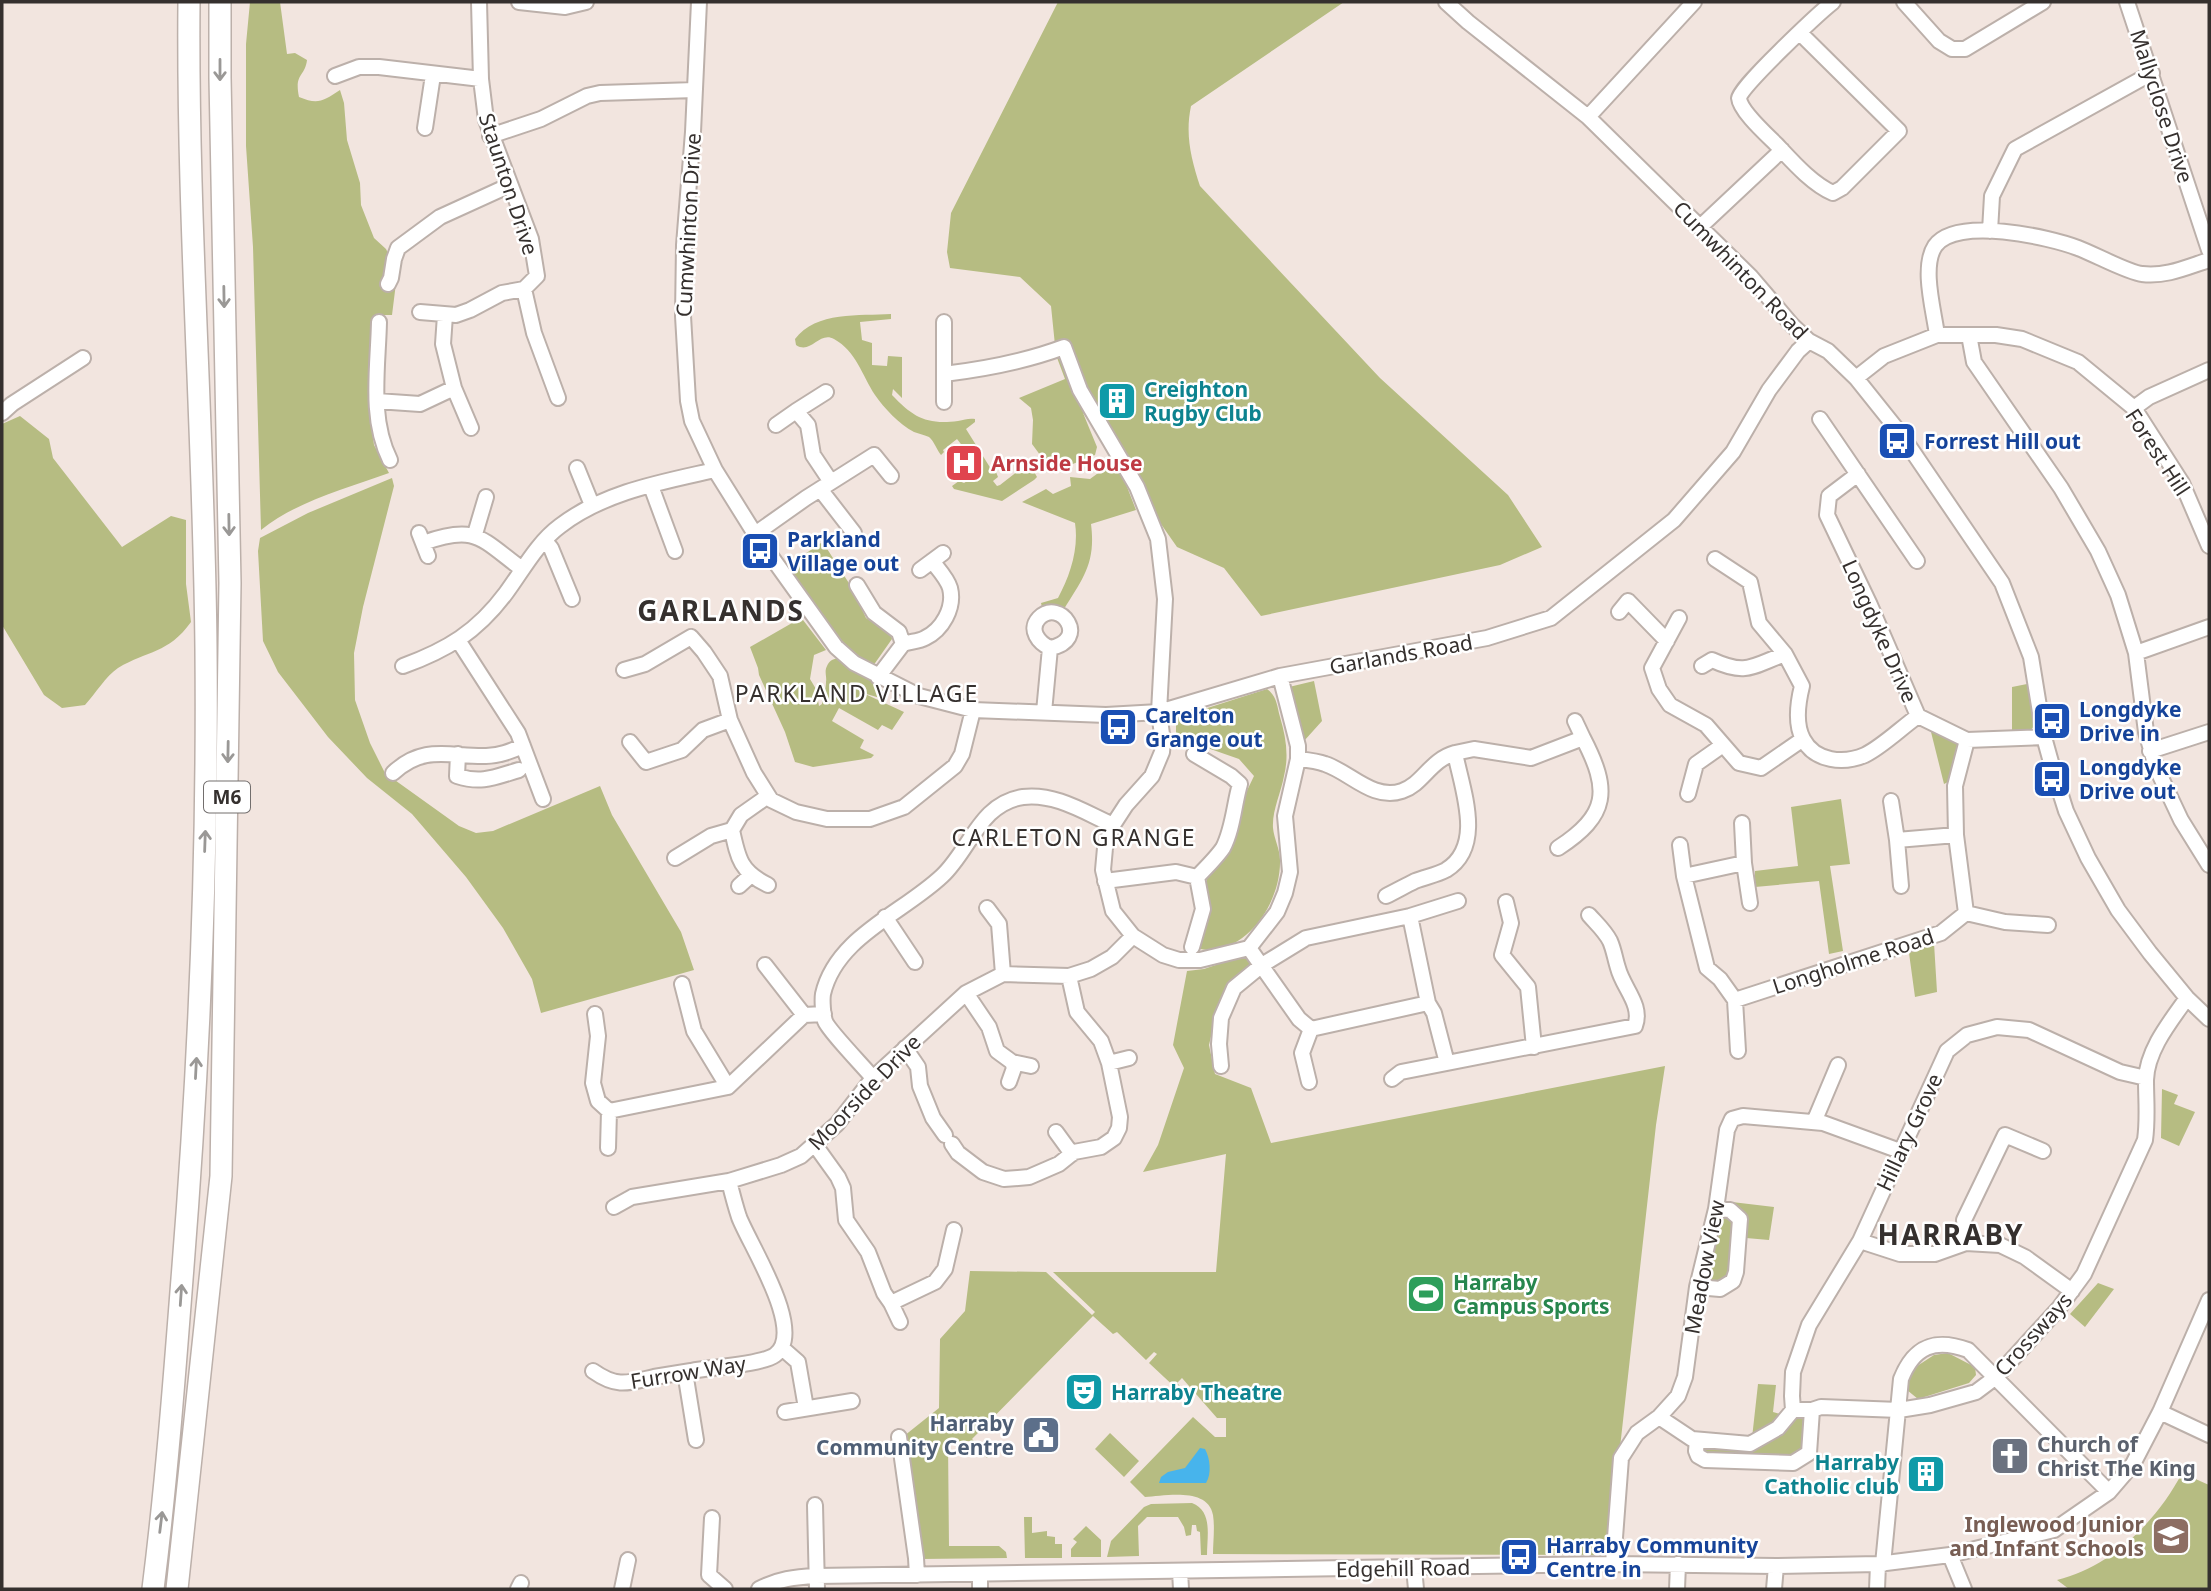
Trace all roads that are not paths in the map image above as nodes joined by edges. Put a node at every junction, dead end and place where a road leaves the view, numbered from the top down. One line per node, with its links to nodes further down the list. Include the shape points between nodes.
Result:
1 (190, 2): 225 (highway, M6, one-way to 1, via 190,1177 206,803 204,508 188,82)
2 (220, 2): 226 (highway, M6, one-way to 226, via 230,583 221,1176)
3 (479, 2): 18 (street, Staunton Drive)
4 (519, 2): 12 (street)
5 (586, 2): 12 (street, via 565,7)
6 (699, 2): 19 (street, Cumwhinton Drive)
7 (1446, 2): 20 (street, Cumwhinton Road)
8 (1694, 2): 20 (street)
9 (1904, 2): 10 (street, via 1952,49 1965,48)
10 (2043, 2)
11 (2127, 2): 15 (street, Mallyclose Drive)
12 (541, 3)
13 (1830, 3): 14 (street)
14 (1800, 33): 23 (street, via 1741,91 1739,100); 23 (street, via 1899,131 1833,193)
15 (2152, 73): 26 (street, via 2015,149 1992,197); 27 (street, Mallyclose Drive)
16 (433, 75): 17 (street, via 359,67); 18 (street); 21 (street)
17 (335, 76)
18 (481, 79): 22 (street, Staunton Drive)
19 (695, 90): 22 (street, via 600,93); 55 (street, Cumwhinton Drive, via 682,324 692,421)
20 (1588, 117): 25 (street, Cumwhinton Road)
21 (425, 128)
22 (490, 136): 24 (street, Staunton Drive)
23 (1782, 150): 25 (street)
24 (510, 185): 29 (street, via 440,217 398,248); 30 (street, Staunton Drive, via 531,239 537,276)
25 (1700, 227): 37 (street, Cumwhinton Road)
26 (1990, 231): 28 (street, via 2075,247 2140,274 2168,274); 35 (street, via 1955,232 1936,246 1928,271)
27 (2209, 250)
28 (2209, 260)
29 (387, 284)
30 (524, 289): 32 (street); 44 (street, via 534,333)
31 (420, 312): 32 (street)
32 (445, 315): 42 (street, via 443,344)
33 (379, 322): 45 (street)
34 (944, 322): 40 (street)
35 (1937, 335): 36 (street, Forest Hill); 41 (street, Forest Hill, via 1884,356)
36 (1969, 335): 47 (street, Forest Hill, via 2022,340 2078,362); 82 (street, via 1973,362 2061,488 2098,551)
37 (1809, 341): 41 (street, Cumwhinton Road, via 1828,351); 87 (street, Garlands Road, via 1769,390 1733,452 1674,520 1551,618 1487,638)
38 (83, 358): 49 (street)
39 (2209, 370): 47 (street)
40 (944, 374): 46 (street); 91 (street, via 990,369 1064,347 1080,390 1137,487 1158,539 1165,599)
41 (1856, 378): 96 (street, Cumwhinton Road, via 1900,433 2002,583 2031,657)
42 (454, 388): 45 (street, via 420,404); 52 (street)
43 (827, 392): 48 (street)
44 (558, 398)
45 (377, 401): 53 (street, via 376,420)
46 (944, 402)
47 (2134, 408): 67 (street, Forest Hill, via 2182,483)
48 (796, 411): 51 (street); 58 (street, via 808,425 813,456)
49 (2, 413)
50 (1820, 419): 56 (street)
51 (776, 425)
52 (471, 428)
53 (390, 460)
54 (577, 468): 61 (street)
55 (715, 470): 59 (street); 64 (street, Cumwhinton Drive)
56 (1858, 474): 71 (street); 92 (street, Longdyke Drive, via 1829,496 1828,515)
57 (891, 476): 58 (street, via 874,455)
58 (825, 485): 62 (street); 64 (street)
59 (651, 486): 61 (street); 68 (street)
60 (486, 497): 63 (street)
61 (592, 505): 65 (street)
62 (854, 533)
63 (475, 534): 66 (street, via 446,535); 72 (street)
64 (755, 534): 88 (street, Cumwhinton Drive, via 836,647)
65 (545, 541): 72 (street); 74 (street)
66 (423, 544)
67 (2209, 546)
68 (675, 551)
69 (1715, 559): 83 (street, via 1750,582 1759,624)
70 (932, 561): 80 (street, via 949,586 948,612 932,634)
71 (1917, 561)
72 (522, 569): 78 (street, via 489,613)
73 (857, 585): 80 (street, via 877,618 899,632)
74 (572, 599)
75 (1619, 612): 79 (street, via 1628,601)
76 (1679, 618): 79 (street)
77 (2209, 627): 82 (street)
78 (458, 640): 84 (street); 101 (street)
79 (1667, 641): 102 (street, via 1652,668 1658,689 1670,705 1706,725)
80 (903, 643): 88 (street)
81 (1050, 648): 90 (street)
82 (2136, 653): 103 (street)
83 (1785, 654): 85 (street, via 1750,670 1712,660); 98 (street, via 1802,686 1797,707)
84 (403, 666)
85 (1702, 666)
86 (624, 670): 93 (street, via 645,664 691,637 720,676)
87 (1280, 676): 91 (street, Garlands Road); 108 (street)
88 (878, 677): 89 (street, Garlands Road, via 919,696)
89 (973, 710): 90 (street, Garlands Road); 113 (street, via 955,766 904,807 870,819 827,819 796,812)
90 (1044, 712): 91 (street, Garlands Road)
91 (1159, 712): 117 (street, via 1160,758 1152,776)
92 (1918, 716): 98 (street, via 1866,754 1840,762 1818,755); 99 (street, Longdyke Drive)
93 (730, 720): 100 (street, via 703,730 682,750 646,762); 113 (street)
94 (1575, 721): 97 (street)
95 (2209, 733): 103 (street)
96 (2045, 737): 99 (street, Longdyke Drive); 151 (street, Cumwhinton Road, via 2066,811 2088,858 2118,910)
97 (1583, 738): 104 (street, via 1531,758 1474,749); 122 (street, via 1600,775 1600,802 1591,822)
98 (1803, 739): 102 (street, via 1761,768 1739,763)
99 (1967, 740): 119 (street, via 1955,786)
100 (629, 743)
101 (523, 746): 107 (street); 114 (street)
102 (1723, 746): 112 (street, via 1696,764)
103 (2150, 751): 125 (street, via 2180,820)
104 (1455, 753): 108 (street, via 1436,761 1416,783 1393,793 1368,787 1327,764); 131 (street, via 1467,815 1464,852 1445,871)
105 (458, 754): 107 (street); 110 (street, via 412,758); 111 (street, via 457,776)
106 (1194, 754): 127 (street, via 1240,784 1222,849)
107 (487, 757): 111 (street)
108 (1298, 759): 143 (street, via 1285,816 1288,883 1277,912)
109 (519, 770): 111 (street)
110 (393, 773)
111 (486, 780)
112 (1688, 794)
113 (768, 796): 118 (street, via 741,815)
114 (543, 799)
115 (1891, 801): 120 (street)
116 (1742, 823): 124 (street)
117 (1113, 825): 128 (street, via 1104,854); 139 (street, via 1049,797 1021,797 998,805 941,877)
118 (732, 830): 123 (street, via 710,836); 129 (street, via 744,881)
119 (1956, 835): 120 (street); 136 (street)
120 (1897, 840): 130 (street)
121 (1680, 845): 126 (street)
122 (1558, 849)
123 (675, 858)
124 (1744, 863): 126 (street); 134 (street)
125 (2209, 864)
126 (1684, 876): 152 (street, via 1707,968)
127 (1197, 877): 128 (street, via 1176,872); 142 (street, via 1203,909)
128 (1105, 881): 141 (street, via 1113,911)
129 (768, 885)
130 (1900, 886)
131 (1386, 897)
132 (1458, 901): 138 (street)
133 (1506, 902): 160 (street, via 1511,923 1502,955 1528,987)
134 (1750, 903)
135 (1007, 906): 147 (street, via 991,912 999,924)
136 (1966, 913): 140 (street); 152 (street, Longholme Road, via 1941,933)
137 (1589, 915): 160 (street, via 1611,943 1633,1000 1634,1026)
138 (1410, 916): 146 (street, via 1306,938); 153 (street)
139 (884, 917): 144 (street); 155 (street, via 839,960 823,995)
140 (2048, 925)
141 (1133, 936): 143 (street, via 1154,951 1179,960 1210,960); 148 (street, Moorside Drive, via 1112,957)
142 (1192, 947)
143 (1249, 948): 146 (street)
144 (915, 962)
145 (765, 965): 156 (street)
146 (1262, 965): 158 (street, via 1298,1019); 168 (street, via 1234,988 1221,1018)
147 (1003, 974): 148 (street, Moorside Drive); 150 (street, Moorside Drive)
148 (1069, 976): 164 (street, via 1077,1012 1101,1041)
149 (682, 984): 174 (street, via 694,1031)
150 (966, 993): 159 (street, Moorside Drive); 163 (street, via 989,1027 997,1051)
151 (2187, 999): 157 (street, Cumwhinton Road); 170 (street, Crossways, via 2154,1050)
152 (1735, 1000): 161 (street)
153 (1428, 1003): 158 (street); 165 (street)
154 (595, 1014): 175 (street, via 598,1036 593,1083 598,1101)
155 (824, 1014): 156 (street); 169 (street, via 825,1022)
156 (804, 1016): 174 (street)
157 (2209, 1019)
158 (1311, 1029): 173 (street, via 1302,1053)
159 (905, 1048): 169 (street, Moorside Drive); 182 (street, via 918,1067 933,1118 958,1153 983,1172 1004,1179 1029,1177)
160 (1534, 1048): 165 (street)
161 (1738, 1051)
162 (1129, 1058): 164 (street)
163 (1012, 1062): 167 (street); 172 (street)
164 (1109, 1063): 182 (street, via 1120,1116 1117,1133 1101,1147)
165 (1447, 1063): 171 (street, via 1401,1072)
166 (1838, 1065): 176 (street)
167 (1031, 1066)
168 (1221, 1066)
169 (873, 1078): 178 (street, Moorside Drive)
170 (2146, 1078): 180 (street, Hillary Grove, via 2120,1072 2029,1030 1997,1027 1967,1035 1947,1051); 190 (street, Crossways, via 2145,1140)
171 (1392, 1079)
172 (1009, 1082)
173 (1309, 1082)
174 (728, 1087): 175 (street)
175 (609, 1111): 179 (street)
176 (1814, 1122): 180 (street, Meadow View); 185 (street, Meadow View, via 1732,1119)
177 (1056, 1132): 182 (street)
178 (815, 1145): 183 (street, Moorside Drive, via 791,1161); 192 (street, via 838,1177 846,1220 868,1252)
179 (608, 1149)
180 (1900, 1150): 187 (street, Hillary Grove)
181 (2043, 1152): 188 (street, via 2005,1135 1964,1220)
182 (1072, 1153)
183 (729, 1181): 184 (street, Moorside Drive, via 632,1197); 195 (street, via 739,1216 779,1304 785,1332)
184 (614, 1208)
185 (1716, 1209): 189 (street, Meadow View); 189 (street, via 1730,1210 1740,1219 1736,1272 1733,1281 1720,1289)
186 (954, 1230): 192 (street, via 945,1269 935,1282)
187 (1860, 1241): 188 (street, via 1900,1254 1935,1254); 201 (street, Hillary Grove, via 1809,1325 1793,1372)
188 (1966, 1244): 190 (street, via 2000,1245)
189 (1697, 1287): 206 (street, Meadow View, via 1685,1377 1678,1396)
190 (2072, 1291): 198 (street, Crossways)
191 (2209, 1300): 194 (street, Edgehill Road)
192 (891, 1303): 193 (street)
193 (900, 1322)
194 (2204, 1324): 205 (street, Edgehill Road)
195 (782, 1348): 197 (street, Furrow Way, via 762,1361); 200 (street, via 797,1362)
196 (593, 1371): 197 (street, Furrow Way, via 608,1381 622,1383)
197 (685, 1372): 209 (street)
198 (1996, 1377): 203 (street, Crossways, via 1976,1392); 203 (street, via 1968,1350 1951,1343 1935,1345 1919,1351 1907,1364); 211 (street)
199 (852, 1401): 200 (street)
200 (806, 1408): 204 (street)
201 (1793, 1410): 202 (street, Crossways); 210 (street, via 1778,1428 1751,1444)
202 (1812, 1410): 203 (street, Crossways); 210 (street, via 1808,1453 1793,1463 1705,1460 1698,1457)
203 (1899, 1410): 218 (street)
204 (785, 1412)
205 (2160, 1412): 207 (street); 211 (street, Edgehill Road, via 2133,1464)
206 (1659, 1417): 210 (street); 216 (street, Meadow View, via 1637,1433 1621,1458)
207 (2209, 1434)
208 (899, 1437): 222 (street)
209 (696, 1440)
210 (1697, 1440)
211 (2109, 1492): 214 (street, Edgehill Road, via 2054,1530)
212 (815, 1506): 224 (street)
213 (712, 1518): 228 (street, via 709,1575)
214 (1950, 1555): 218 (street, Edgehill Road); 235 (street)
215 (628, 1560): 227 (street)
216 (1613, 1564): 217 (street, Edgehill Road); 220 (street, Edgehill Road)
217 (1678, 1564): 219 (street, Edgehill Road); 232 (street)
218 (1881, 1564): 219 (street, Edgehill Road); 234 (street)
219 (1776, 1566): 233 (street)
220 (1414, 1568): 221 (street, Edgehill Road); 231 (street)
221 (1180, 1571): 223 (street, Edgehill Road); 230 (street)
222 (917, 1576): 223 (street, Edgehill Road); 224 (street, Edgehill Road)
223 (980, 1582)
224 (816, 1583): 229 (street, Edgehill Road, via 793,1577)
225 (153, 1589)
226 (177, 1589)
227 (622, 1589)
228 (725, 1589)
229 (759, 1589)
230 (1181, 1589)
231 (1416, 1589)
232 (1677, 1589)
233 (1774, 1589)
234 (1877, 1589)
235 (1965, 1589)

